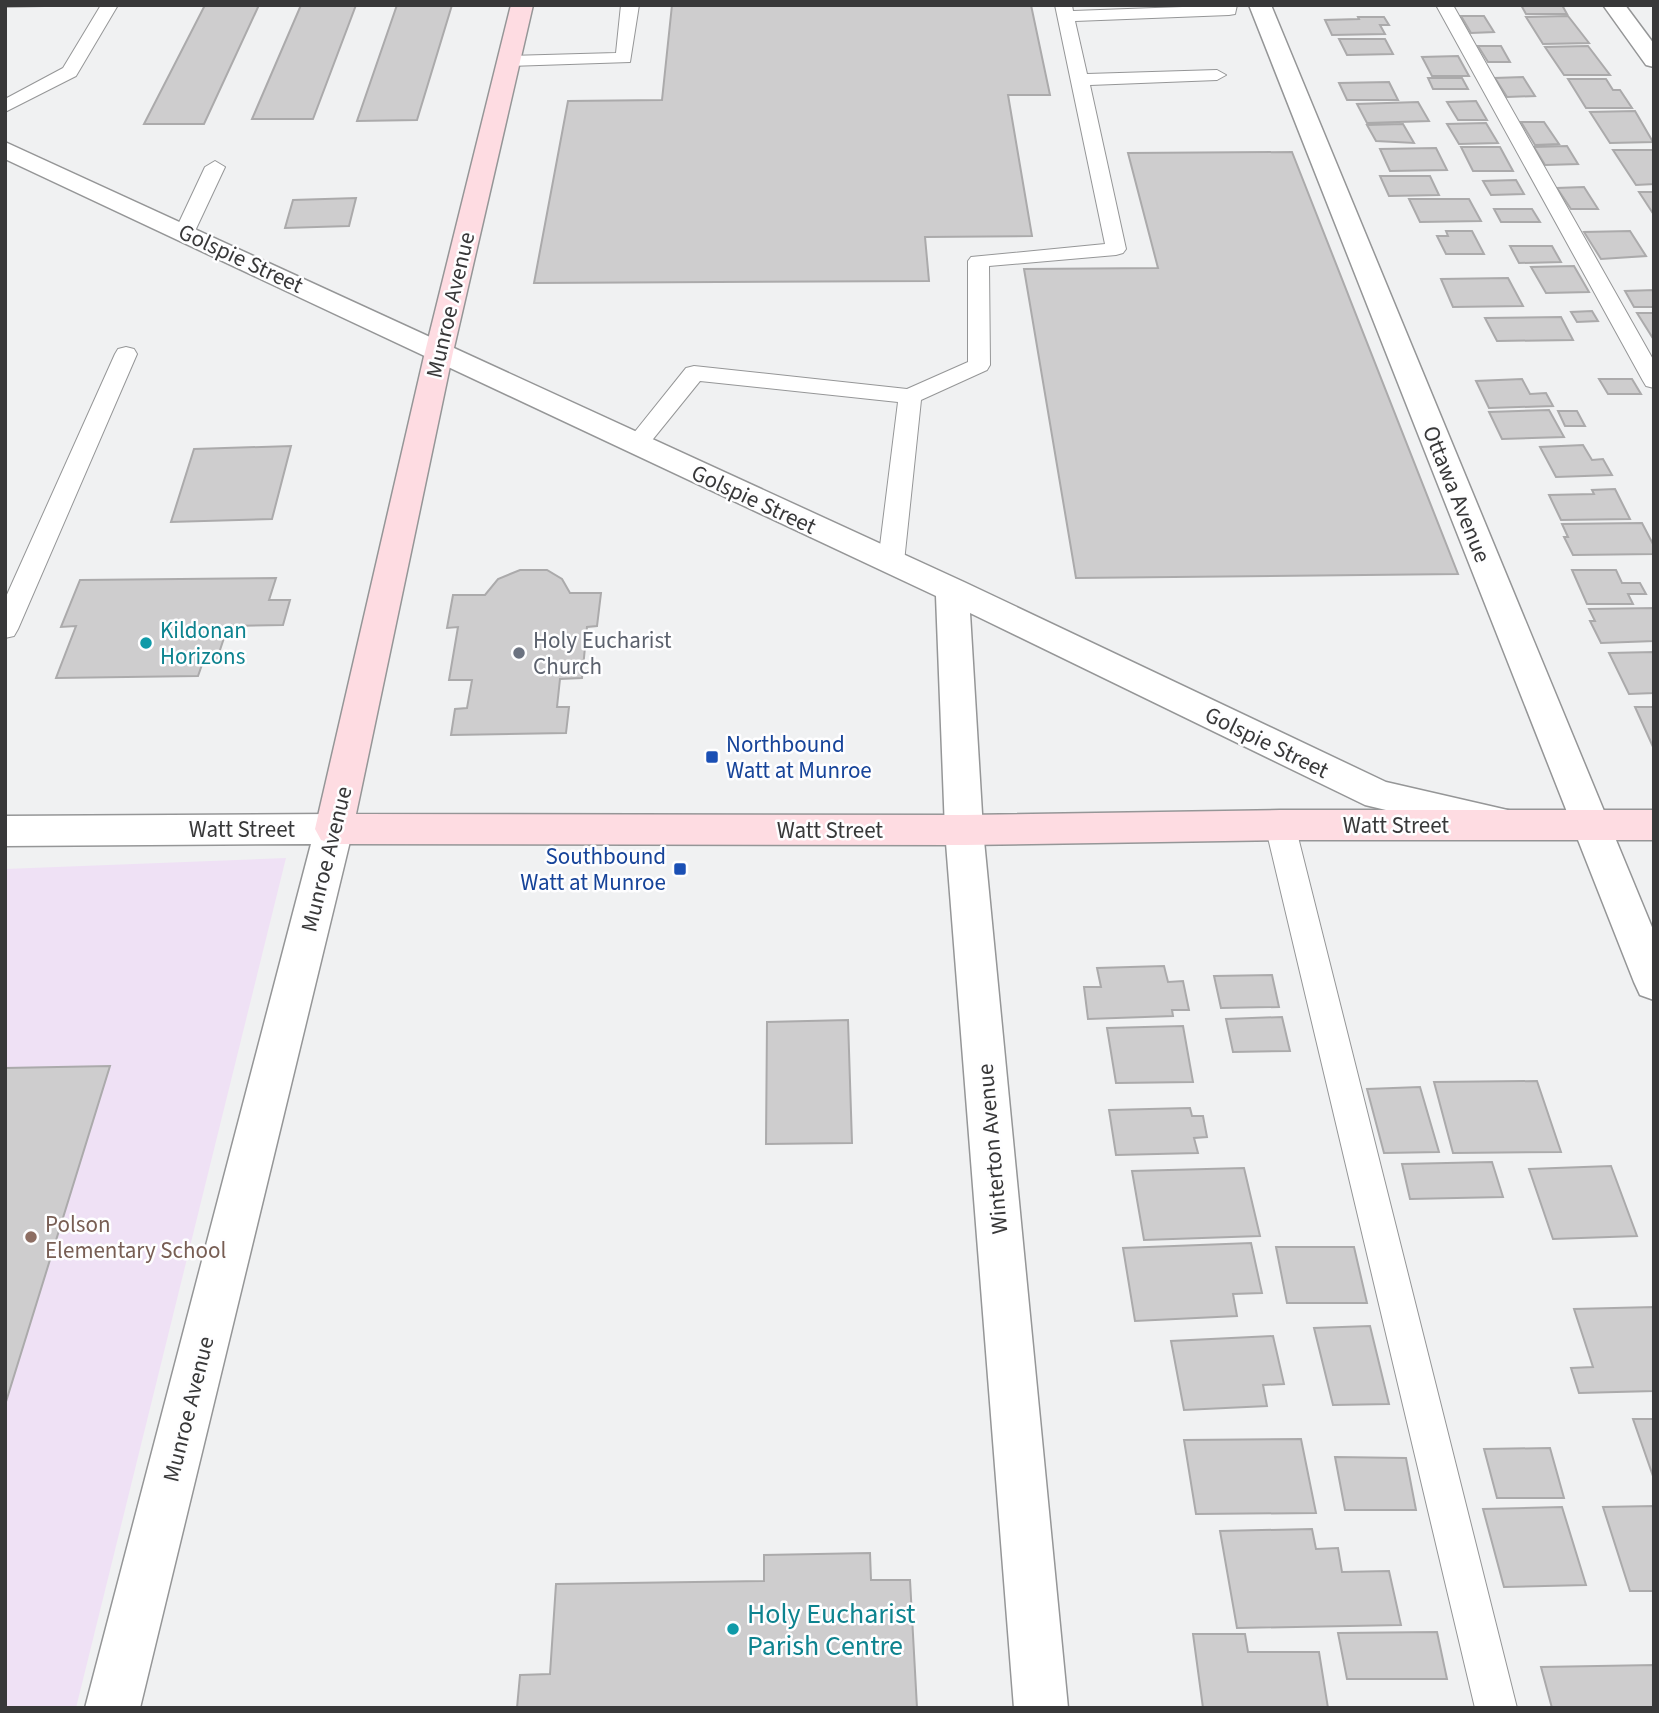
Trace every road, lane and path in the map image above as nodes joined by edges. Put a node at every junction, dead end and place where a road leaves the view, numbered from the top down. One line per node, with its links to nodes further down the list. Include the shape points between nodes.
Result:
1 (110, 5): 13 (lane, via 70,72)
2 (522, 5): 10 (main road, Munroe Avenue)
3 (630, 5): 10 (lane, via 624,58)
4 (1228, 5): 8 (lane, via 1229,10)
5 (1260, 5): 28 (street, Ottawa Avenue)
6 (1444, 5): 19 (lane)
7 (1614, 5): 9 (street)
8 (1064, 11): 12 (lane)
9 (1654, 60)
10 (509, 61): 17 (main road, Munroe Avenue)
11 (1217, 75): 12 (lane)
12 (1079, 80): 20 (lane, via 1116,250 978,261 979,365)
13 (5, 106)
14 (5, 149): 16 (street, Golspie Street)
15 (215, 167): 16 (lane)
16 (185, 231): 17 (street, Golspie Street)
17 (439, 352): 21 (street, Golspie Street); 29 (main road, Munroe Avenue)
18 (127, 354): 24 (lane)
19 (1654, 381)
20 (910, 396): 21 (lane, via 694,373); 22 (lane)
21 (637, 444): 22 (street, Golspie Street)
22 (891, 562): 23 (street, Golspie Street)
23 (952, 590): 25 (street, Golspie Street, via 1378,795); 30 (street, Winterton Avenue)
24 (5, 629)
25 (1511, 824): 26 (main road, Watt Street); 28 (main road, Watt Street)
26 (1280, 825): 30 (main road, Watt Street); 35 (lane)
27 (1654, 825): 28 (main road, Watt Street)
28 (1591, 826): 32 (street, Ottawa Avenue)
29 (334, 829): 30 (main road, Watt Street); 31 (street, Watt Street); 33 (street, Munroe Avenue)
30 (964, 830): 34 (street, Winterton Avenue)
31 (5, 831)
32 (1654, 982)
33 (112, 1708)
34 (1041, 1708)
35 (1496, 1708)

